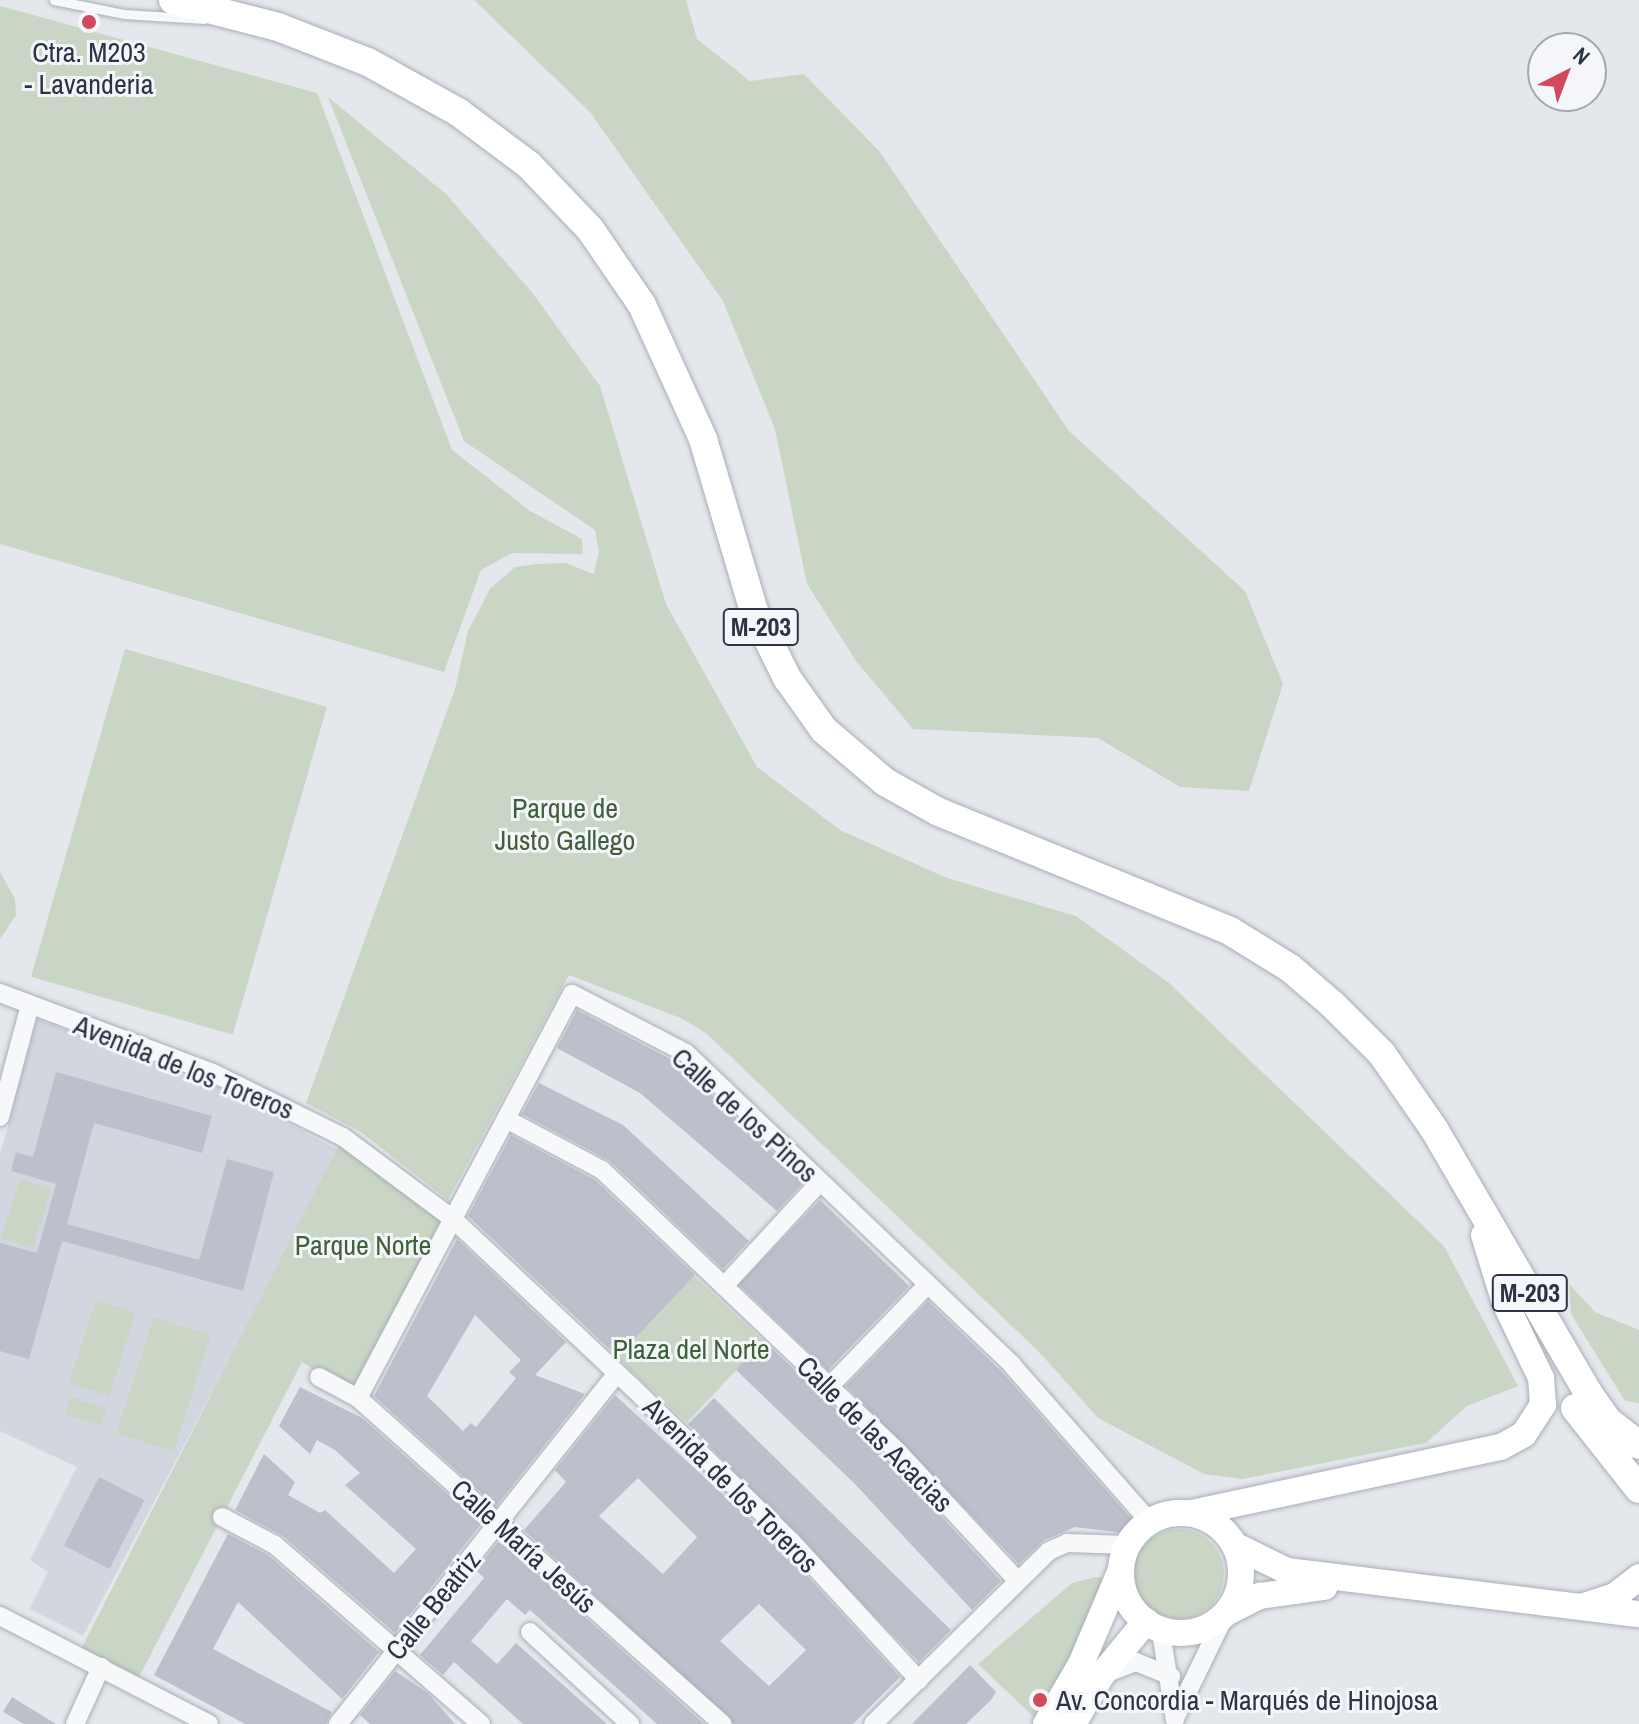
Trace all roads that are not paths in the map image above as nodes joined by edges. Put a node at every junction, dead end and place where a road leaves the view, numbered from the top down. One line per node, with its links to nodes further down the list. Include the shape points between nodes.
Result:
1 (54, 0): 3 (lane, via 190,22)
2 (173, 0): 3 (main road, M-203)
3 (228, 14): 8 (main road, M-203, via 368,62 458,112 529,165 590,229 642,305 677,374 768,642 787,678 853,759 939,812 1142,890 1230,931 1290,968 1382,1054)
4 (0, 993): 5 (street, Avenida de los Toreros)
5 (30, 1005): 6 (street); 10 (street, Avenida de los Toreros, via 283,1104 343,1137)
6 (0, 1117)
7 (506, 1119): 9 (street, Calle de los Pinos, via 572,994 686,1053); 10 (street, Calle de los Pinos); 13 (street, Calle de las Acacias, via 602,1170)
8 (1434, 1129): 11 (main road, M-203); 18 (main road, M-203, via 1589,1394 1608,1421)
9 (820, 1182): 12 (street, Calle de los Pinos); 13 (street)
10 (453, 1219): 14 (street, Avenida de los Toreros); 17 (street, Calle de los Pinos)
11 (1484, 1235): 19 (main road, M-203, via 1571,1403); 20 (street, via 1505,1303 1541,1378 1543,1405 1524,1434 1501,1447)
12 (927, 1285): 16 (street); 22 (street, Calle de los Pinos, via 1074,1431)
13 (724, 1286): 16 (street, Calle de las Acacias)
14 (617, 1373): 23 (street, Calle Beatriz); 40 (street, Avenida de los Toreros, via 791,1541)
15 (319, 1377): 17 (street, Calle María Jesús)
16 (829, 1387): 28 (street, Calle de las Acacias)
17 (358, 1398): 23 (street, Calle María Jesús)
18 (1639, 1445)
19 (1639, 1489)
20 (1192, 1513): 22 (street); 25 (street, via 1221,1526)
21 (222, 1517): 36 (street, via 275,1545)
22 (1149, 1521): 24 (street)
23 (499, 1523): 36 (street, Calle Beatriz); 47 (street, Calle María Jesús)
24 (1127, 1545): 26 (street); 28 (street, via 1067,1543)
25 (1236, 1546): 29 (street, via 1287,1571); 31 (street, via 1240,1591)
26 (1120, 1572): 34 (street, via 1124,1595); 49 (street, via 1081,1664)
27 (1639, 1577): 30 (street, via 1615,1596)
28 (1016, 1579): 40 (street)
29 (1365, 1584): 30 (street); 31 (street, via 1260,1596)
30 (1573, 1610): 32 (street)
31 (1226, 1614): 34 (street, via 1203,1630); 41 (street)
32 (1639, 1614)
33 (0, 1616): 37 (street)
34 (1154, 1626): 38 (street); 39 (street)
35 (530, 1632): 46 (street)
36 (396, 1651): 44 (street, Calle Beatriz); 45 (street)
37 (101, 1667): 42 (street); 43 (street)
38 (1101, 1676): 39 (street, via 1136,1662); 50 (street)
39 (1171, 1676): 41 (street)
40 (919, 1680): 48 (street)
41 (1175, 1721)
42 (75, 1724)
43 (209, 1724)
44 (338, 1724)
45 (481, 1724)
46 (630, 1724)
47 (722, 1724)
48 (873, 1724)
49 (1046, 1724)
50 (1073, 1724)

